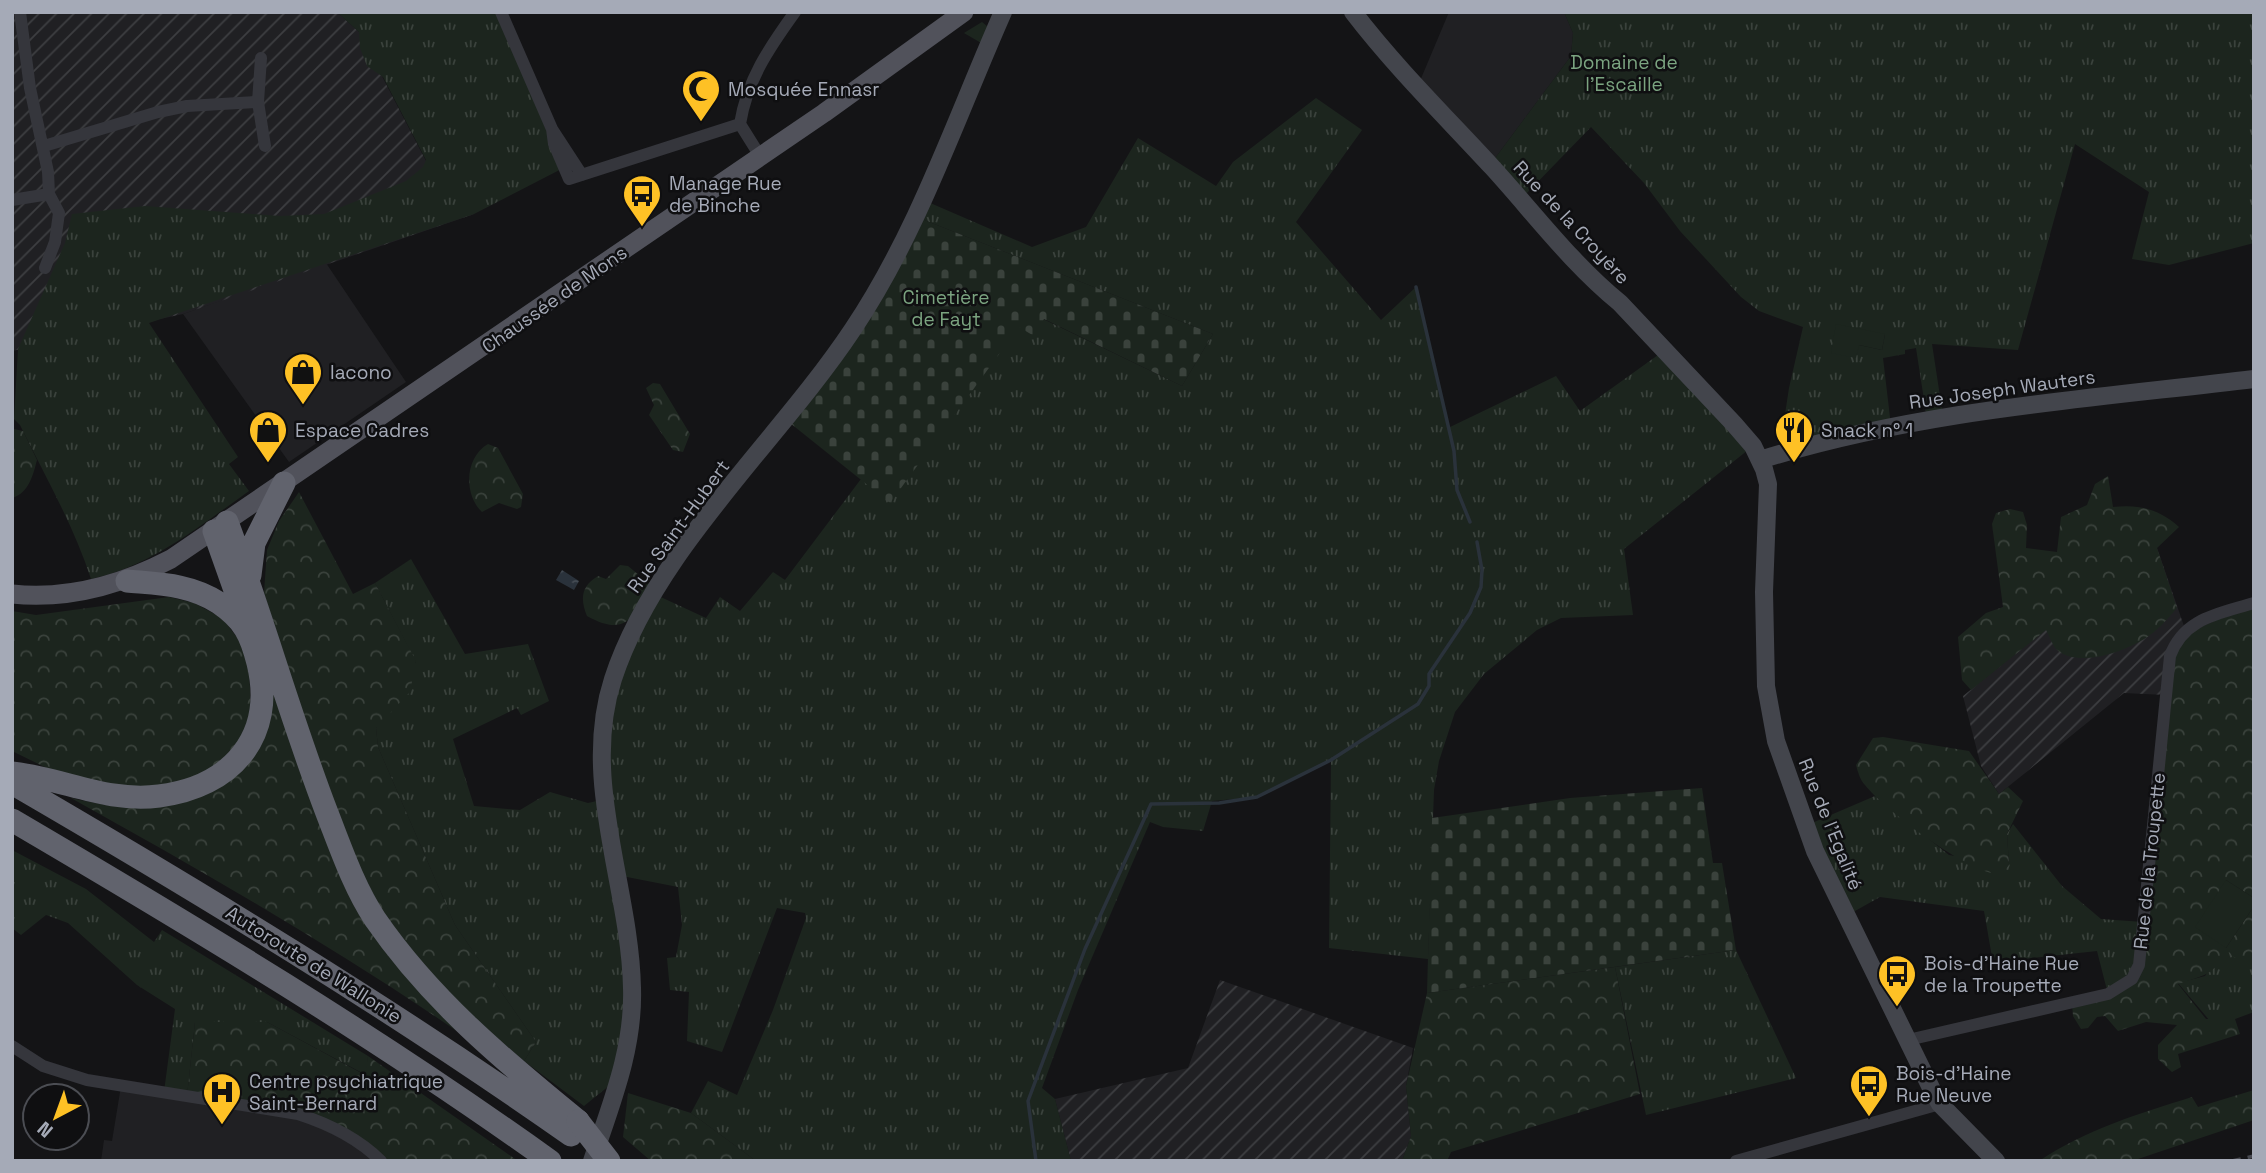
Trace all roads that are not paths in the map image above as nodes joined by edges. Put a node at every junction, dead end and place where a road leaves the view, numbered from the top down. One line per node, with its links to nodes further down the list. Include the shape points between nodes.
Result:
1 (20, 12): 10 (street, via 30,88)
2 (501, 12): 9 (street, via 569,179)
3 (795, 12): 9 (street, via 752,78)
4 (1353, 12): 17 (street, Rue de la Croyère, via 1532,215 1734,424)
5 (961, 16): 12 (main road, Chaussée de Mons)
6 (995, 16): 34 (street, Rue Saint-Hubert, via 897,252 864,312 665,573 625,645 607,703 603,780 631,972 632,1021 620,1077)
7 (261, 58): 8 (street)
8 (258, 102): 10 (street, via 187,106); 11 (street)
9 (740, 124): 12 (street)
10 (44, 145): 13 (street)
11 (265, 146)
12 (760, 156): 18 (main road, Chaussée de Mons)
13 (49, 194): 14 (street); 15 (street, via 59,213)
14 (14, 199)
15 (45, 268)
16 (2254, 379): 17 (street, Rue Joseph Wauters, via 1943,416)
17 (1760, 460): 28 (street, Rue de l'Egalité, via 1768,484 1766,686 1776,741 1815,851)
18 (284, 483): 19 (main road, Chaussée de Mons); 21 (highway, via 254,543)
19 (220, 526): 20 (main road, Chaussée de Mons); 21 (highway); 24 (highway)
20 (127, 581): 22 (main road, via 76,593); 24 (highway, via 182,586 197,592 221,605)
21 (250, 582): 31 (highway, via 314,780 348,867 374,918 439,999)
22 (12, 594)
23 (2254, 603): 28 (street, Rue de la Troupette, via 2185,629 2170,656 2139,965 2132,979 2108,994)
24 (250, 633): 25 (highway, via 263,684 259,726 237,761 212,779 159,796 121,797 42,776)
25 (12, 773)
26 (12, 783): 31 (highway, Autoroute de Wallonie, via 340,978)
27 (12, 820): 33 (highway, Autoroute de Wallonie, via 327,1008)
28 (1908, 1040): 30 (street, Rue de l'Egalité)
29 (12, 1046): 32 (street, via 43,1066 87,1080 298,1114 355,1139)
30 (1940, 1104): 36 (street); 37 (street, Rue de l'Egalité)
31 (574, 1128): 35 (highway, Autoroute de Wallonie)
32 (382, 1161)
33 (551, 1161)
34 (592, 1161)
35 (607, 1161)
36 (1736, 1161)
37 (1996, 1161)

